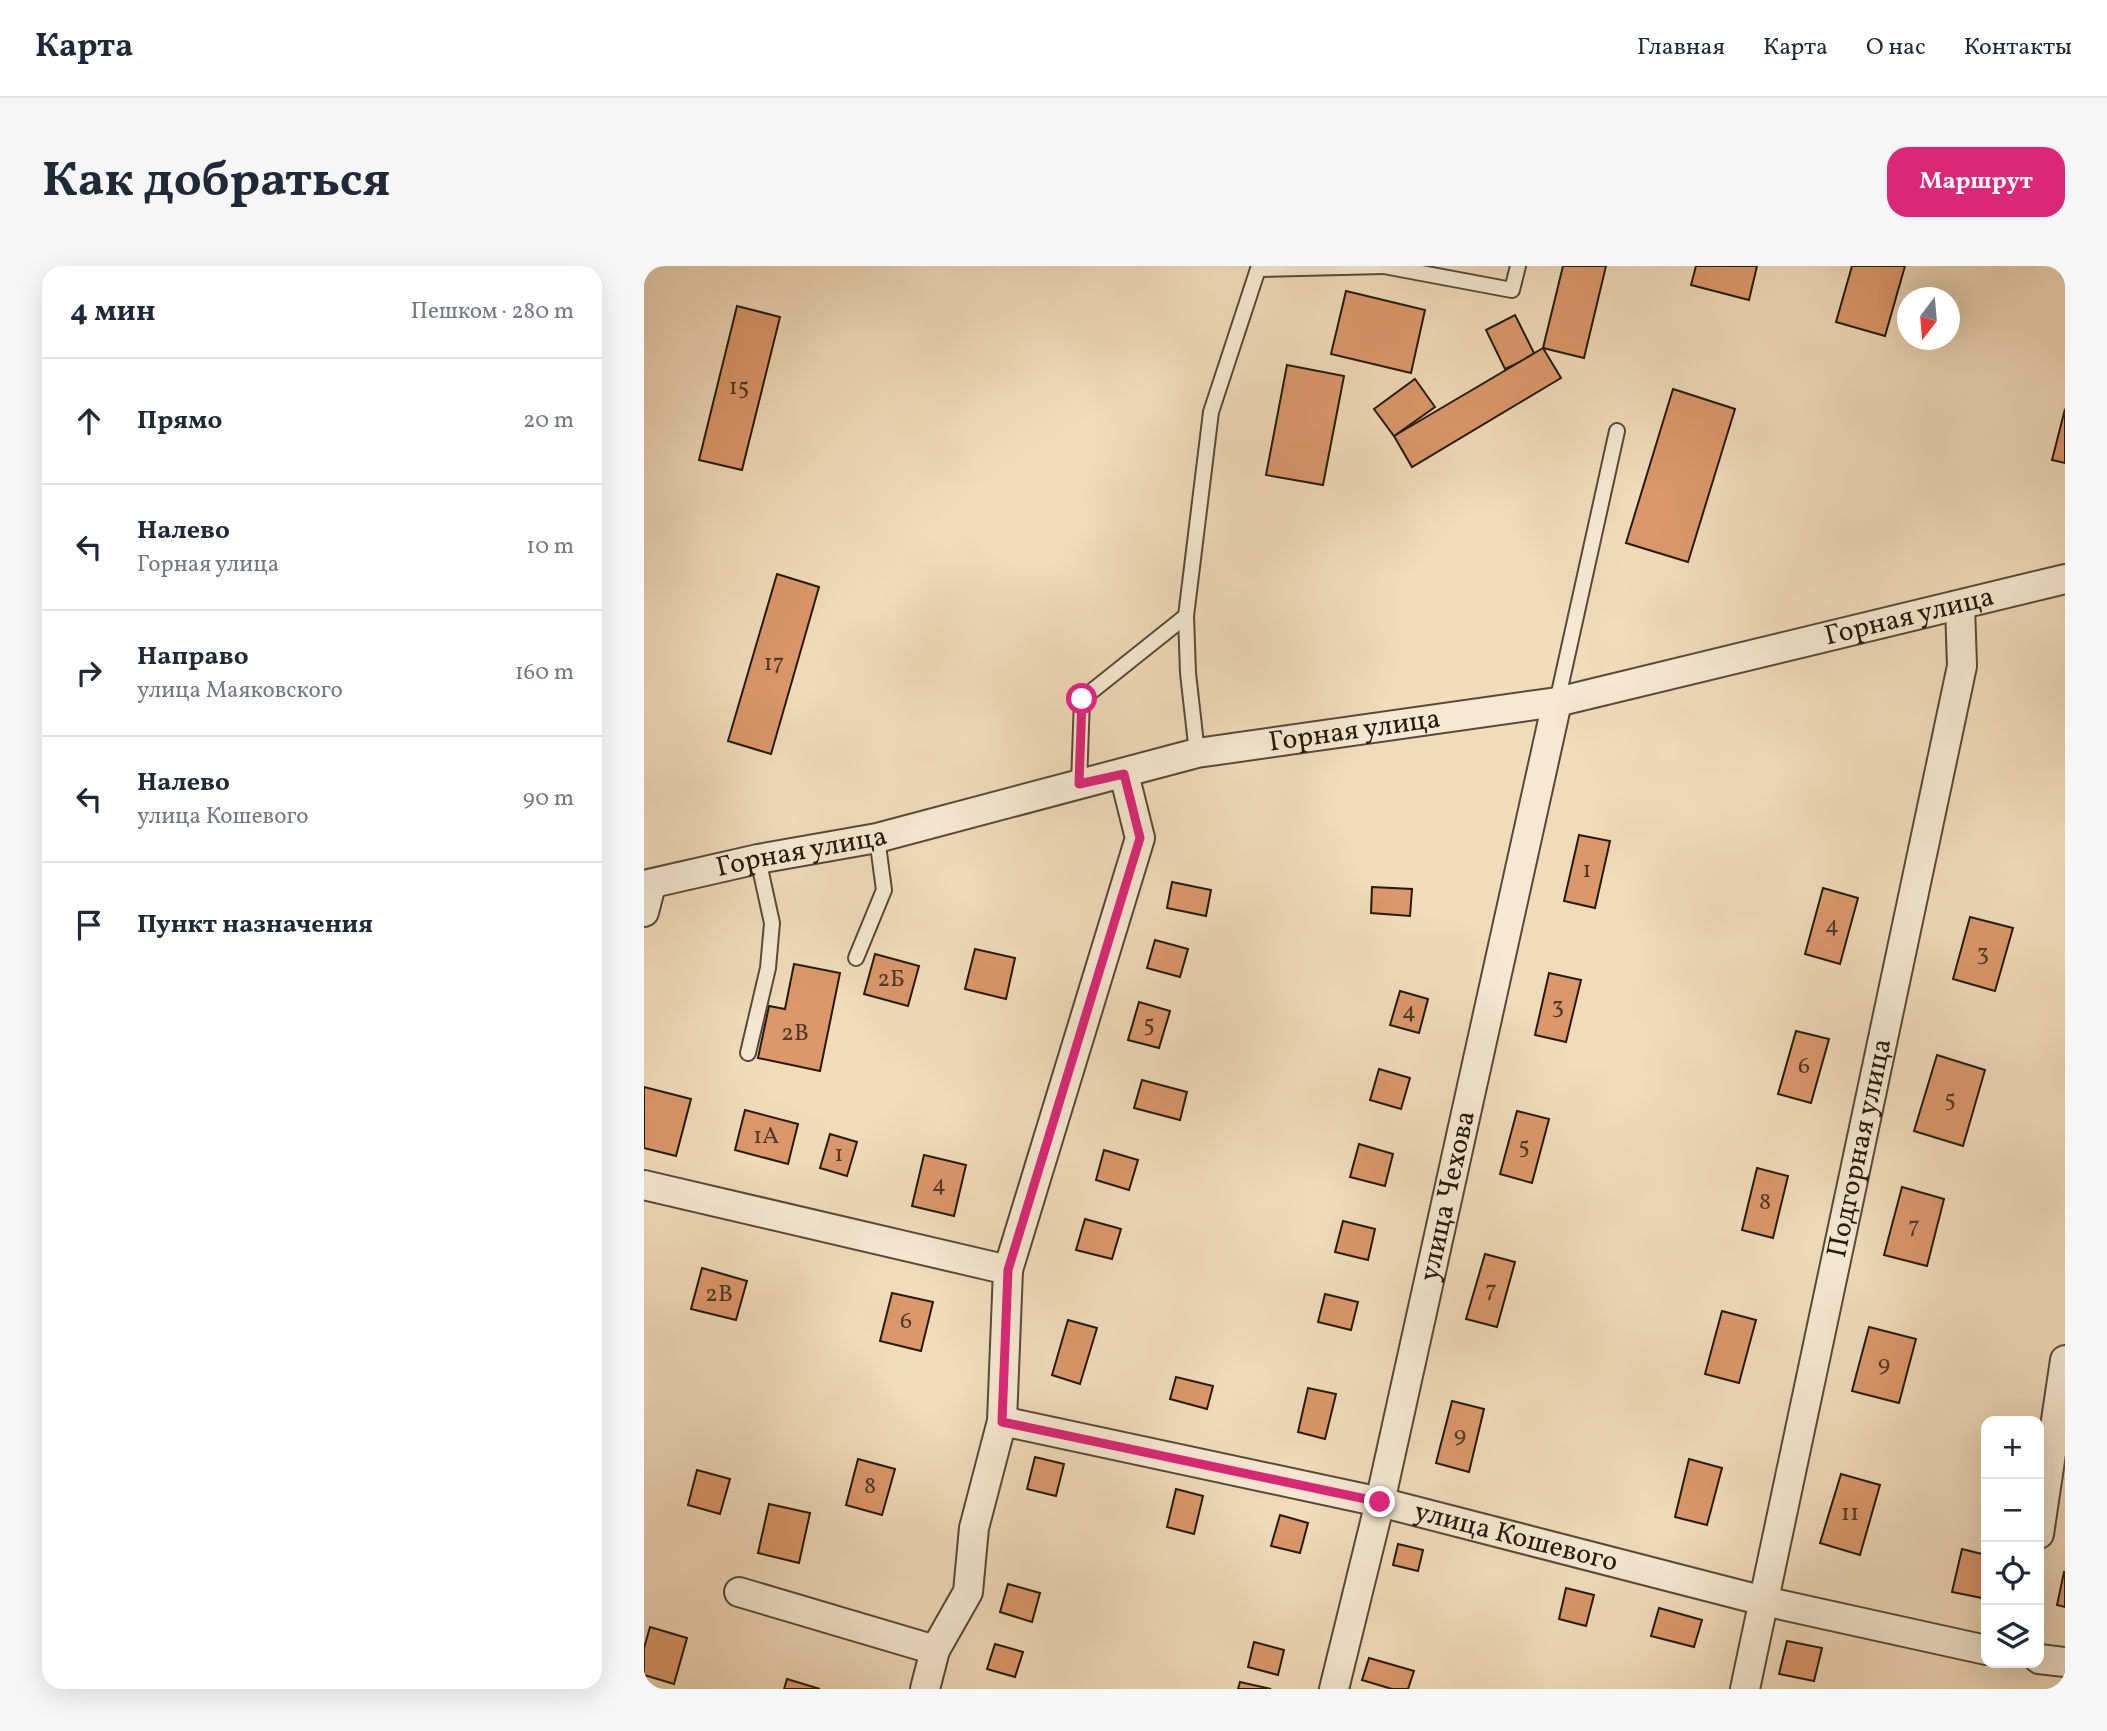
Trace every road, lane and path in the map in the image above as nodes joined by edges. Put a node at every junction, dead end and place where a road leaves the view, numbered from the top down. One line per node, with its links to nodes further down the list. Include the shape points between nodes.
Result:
1 (1384, 266): 2 (lane, via 1512,290); 6 (lane, via 1258,269 1212,412)
2 (1518, 266)
3 (1617, 431): 7 (lane)
4 (2065, 579): 5 (street, Горная улица)
5 (1960, 606): 7 (street, Горная улица); 23 (street, Подгорная улица, via 1962,666)
6 (1186, 616): 8 (lane); 10 (lane, via 1082,699)
7 (1557, 702): 8 (street, Горная улица); 21 (street, улица Чехова)
8 (1197, 753): 9 (street, Горная улица)
9 (1124, 774): 10 (street, Горная улица); 17 (street, via 1140,838)
10 (1079, 784): 11 (street, Горная улица)
11 (877, 838): 12 (street, Горная улица); 14 (lane, via 884,890)
12 (758, 859): 13 (street, Горная улица); 15 (lane, via 772,923 768,968)
13 (646, 894)
14 (856, 958)
15 (748, 1053)
16 (644, 1185): 17 (street)
17 (1008, 1270): 19 (street)
18 (2065, 1360): 20 (street)
19 (1002, 1422): 21 (street, улица Кошевого); 25 (street, via 974,1528 968,1592)
20 (2044, 1501)
21 (1380, 1502): 23 (street, улица Кошевого); 29 (street, улица Чехова)
22 (739, 1592): 25 (street)
23 (1764, 1601): 24 (street, улица Кошевого); 30 (street, Подгорная улица)
24 (1981, 1649)
25 (935, 1650): 28 (street)
26 (2044, 1660): 27 (street)
27 (2065, 1662)
28 (925, 1689)
29 (1334, 1689)
30 (1745, 1689)

